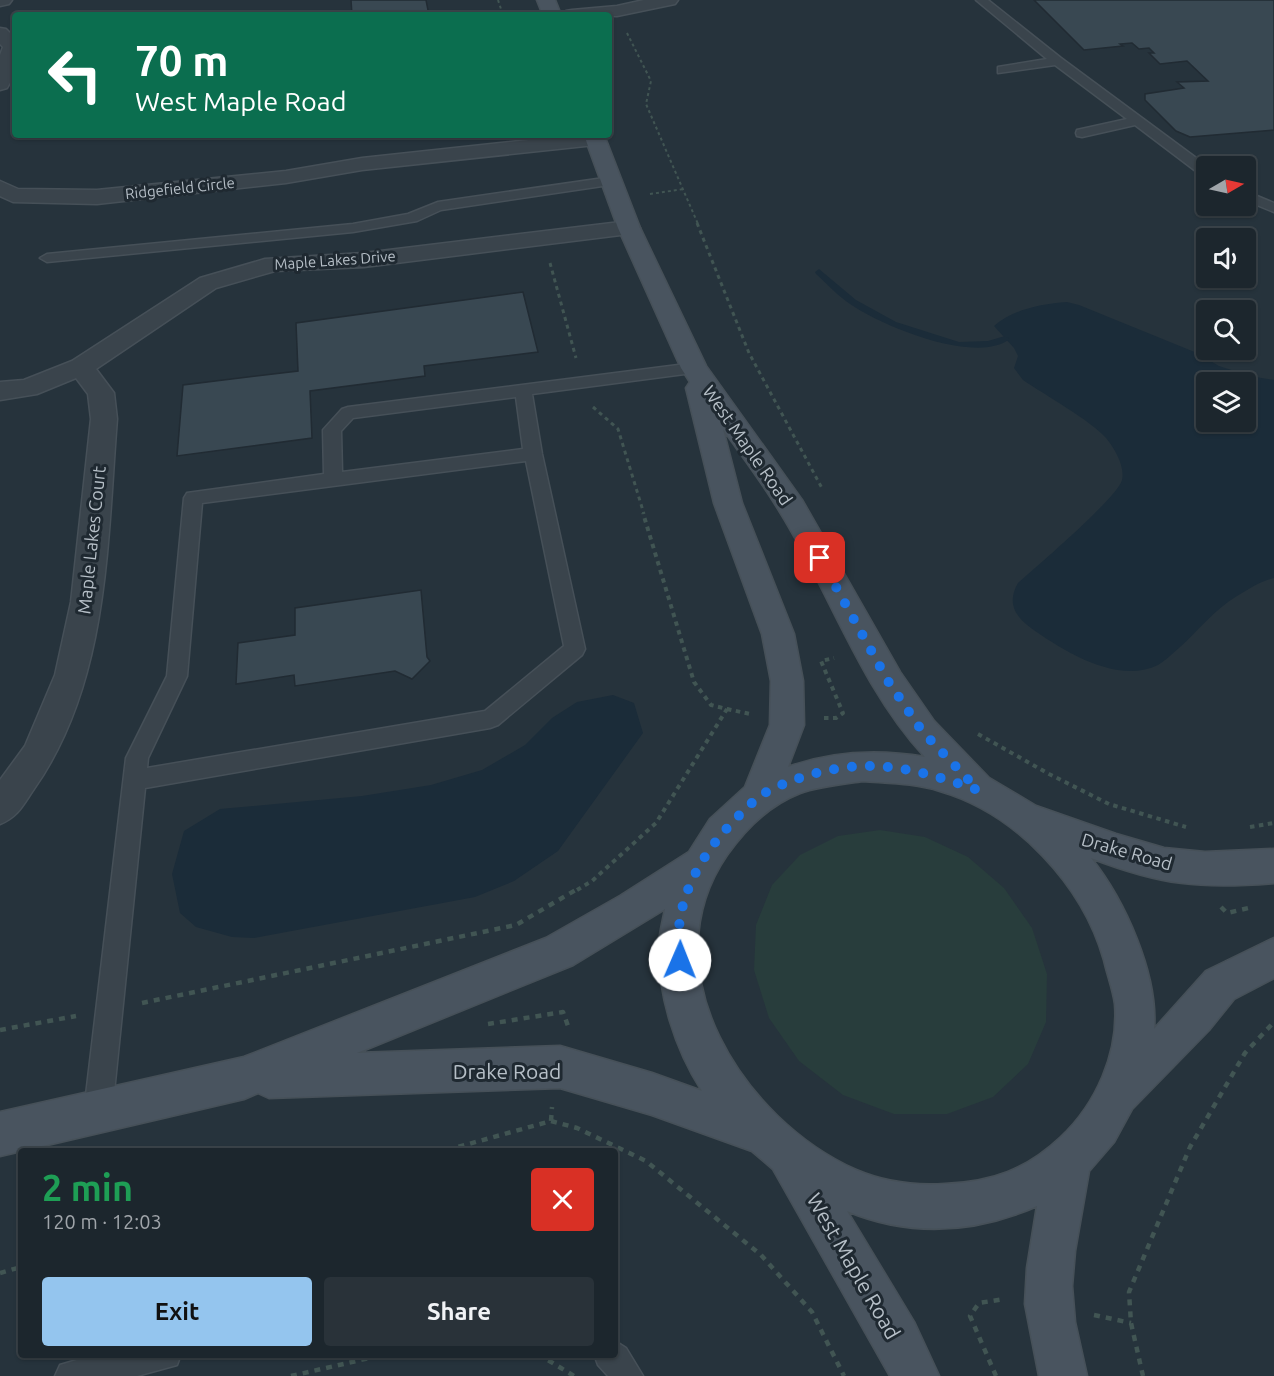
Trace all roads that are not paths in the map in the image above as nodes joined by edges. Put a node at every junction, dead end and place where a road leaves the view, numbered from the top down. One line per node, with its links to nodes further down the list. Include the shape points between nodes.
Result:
1 (669, 0): 3 (street)
2 (981, 0): 5 (lane)
3 (606, 12)
4 (0, 33): 7 (street, via 12,46)
5 (1057, 61): 6 (lane); 8 (lane)
6 (1002, 70)
7 (0, 84)
8 (1136, 121): 9 (lane); 14 (lane)
9 (1082, 133)
10 (420, 138): 13 (street, Ridgefield Circle)
11 (586, 138): 13 (street, Ridgefield Circle)
12 (595, 138): 15 (main road, West Maple Road)
13 (362, 164): 16 (street, Ridgefield Circle, via 286,177 97,197 13,195)
14 (1196, 165)
15 (611, 181): 19 (main road, West Maple Road); 20 (lane, via 438,206 412,218 353,228)
16 (0, 187)
17 (1256, 200): 18 (lane)
18 (1274, 208)
19 (629, 228): 21 (street, Maple Lakes Drive, via 364,260 273,264 208,283); 22 (main road, West Maple Road)
20 (47, 258)
21 (81, 367): 24 (street, Maple Lakes Drive, via 28,388); 30 (street, Maple Lakes Court, via 101,393 104,419 87,602 71,675 39,754)
22 (694, 368): 23 (lane); 28 (main road, West Maple Road, via 792,507 888,681 922,731); 29 (main road, West Maple Road, via 728,503 778,634 787,681 787,725)
23 (523, 390): 25 (lane); 26 (lane, via 348,413 332,430)
24 (0, 391)
25 (534, 454): 26 (lane); 27 (lane, via 575,649 490,719)
26 (333, 479): 27 (lane, via 193,498 177,676 137,758)
27 (135, 780): 37 (lane)
28 (978, 790): 29 (main road, via 922,771 863,766 826,770); 31 (main road)
29 (759, 796): 32 (main road, via 730,823)
30 (0, 808)
31 (1019, 815): 33 (main road, Drake Road, via 1165,865 1228,870); 36 (main road, via 1067,857 1112,925 1136,1009)
32 (700, 865): 35 (main road, Drake Road, via 559,952); 39 (main road, via 680,918 680,973 686,1005 698,1043 713,1072 733,1103)
33 (1274, 866)
34 (1274, 957): 36 (main road, via 1220,985)
35 (244, 1078): 37 (main road, Drake Road); 39 (main road, Drake Road, via 560,1067 652,1094)
36 (1119, 1094): 40 (main road, via 1095,1135)
37 (98, 1112): 38 (main road, Drake Road)
38 (0, 1134)
39 (776, 1145): 40 (main road, via 831,1182 872,1200 911,1208 981,1203 1032,1186); 45 (main road, West Maple Road, via 897,1339)
40 (1068, 1162): 46 (main road, via 1054,1237 1049,1292)
41 (149, 1358): 43 (lane)
42 (614, 1358): 44 (lane)
43 (71, 1376)
44 (627, 1376)
45 (915, 1376)
46 (1063, 1376)

